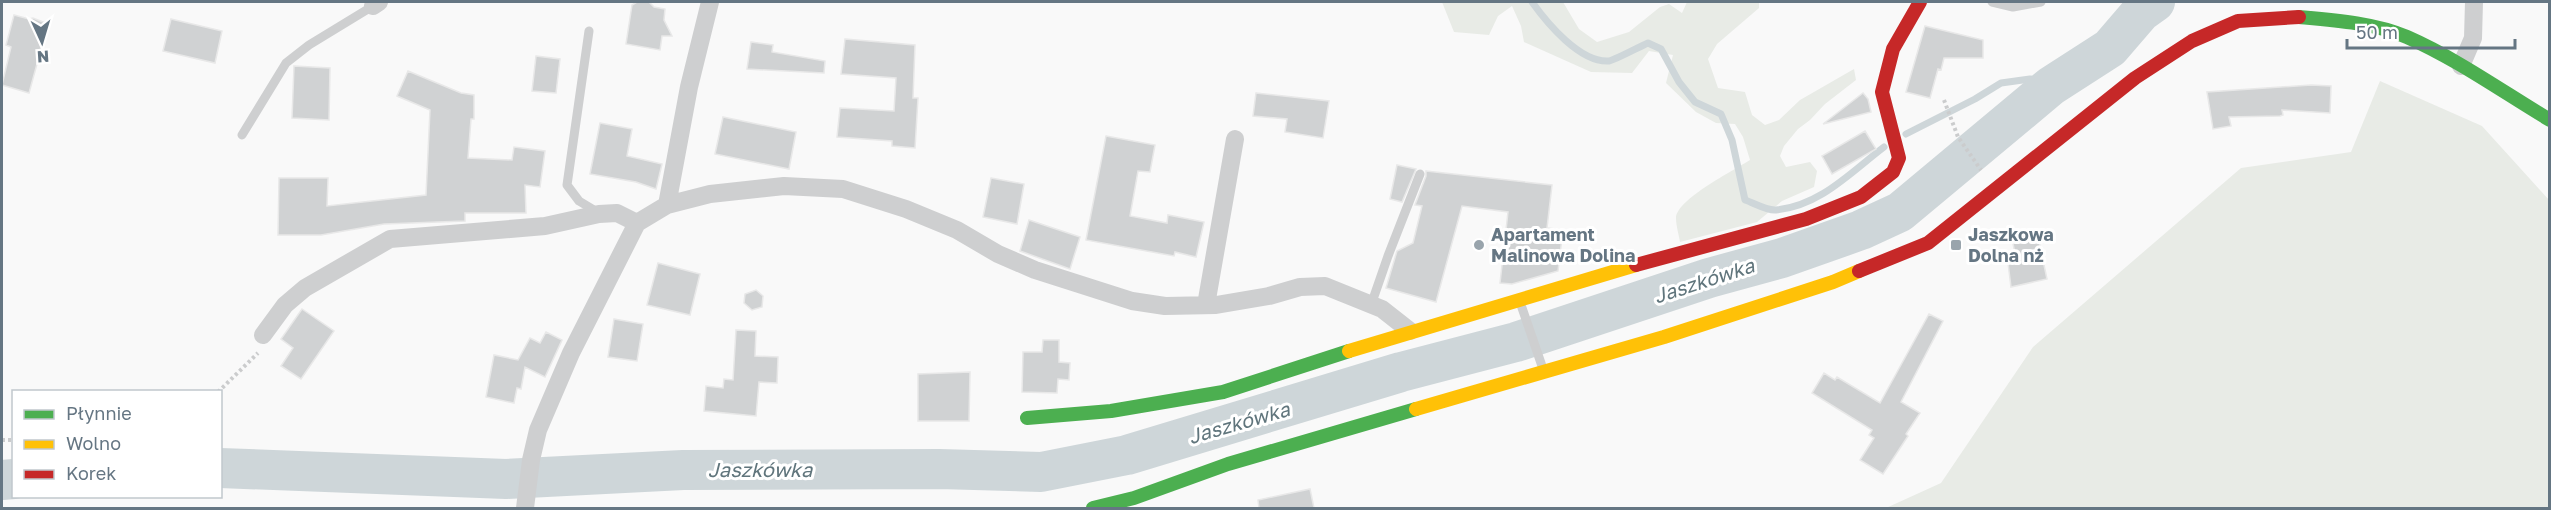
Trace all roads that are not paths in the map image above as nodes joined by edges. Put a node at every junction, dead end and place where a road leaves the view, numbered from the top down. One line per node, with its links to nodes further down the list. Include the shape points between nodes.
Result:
1 (710, 2): 13 (street, via 689,87)
2 (1920, 2): 16 (street, via 1893,49 1882,92 1899,158 1893,172 1877,186 1862,197 1806,219)
3 (1992, 2): 4 (lane, via 2013,7)
4 (2041, 2)
5 (2474, 2): 8 (street, via 2473,38)
6 (376, 4): 10 (lane, via 286,63)
7 (589, 31): 14 (lane, via 567,185 579,201)
8 (2462, 66): 9 (street); 21 (street, via 2405,36 2347,21 2289,16 2238,21 2192,41 2135,78 1928,243 1843,278)
9 (2550, 120)
10 (242, 135)
11 (1235, 139): 17 (street)
12 (1420, 174): 18 (lane)
13 (668, 205): 15 (street); 17 (street, via 710,194 784,186 843,189 957,230 1035,270 1132,301 1165,306)
14 (599, 214): 15 (street, via 617,213); 20 (street, via 545,226 390,239 305,288 285,305)
15 (637, 222): 23 (street, via 571,353 538,430)
16 (1519, 300): 19 (street); 21 (lane)
17 (1206, 305): 18 (street, via 1325,286)
18 (1371, 305): 19 (street)
19 (1410, 331): 22 (street, via 1222,392 1142,407)
20 (263, 336)
21 (1544, 372): 24 (street, via 1228,464 1134,498)
22 (1027, 418)
23 (525, 501)
24 (1093, 508)

